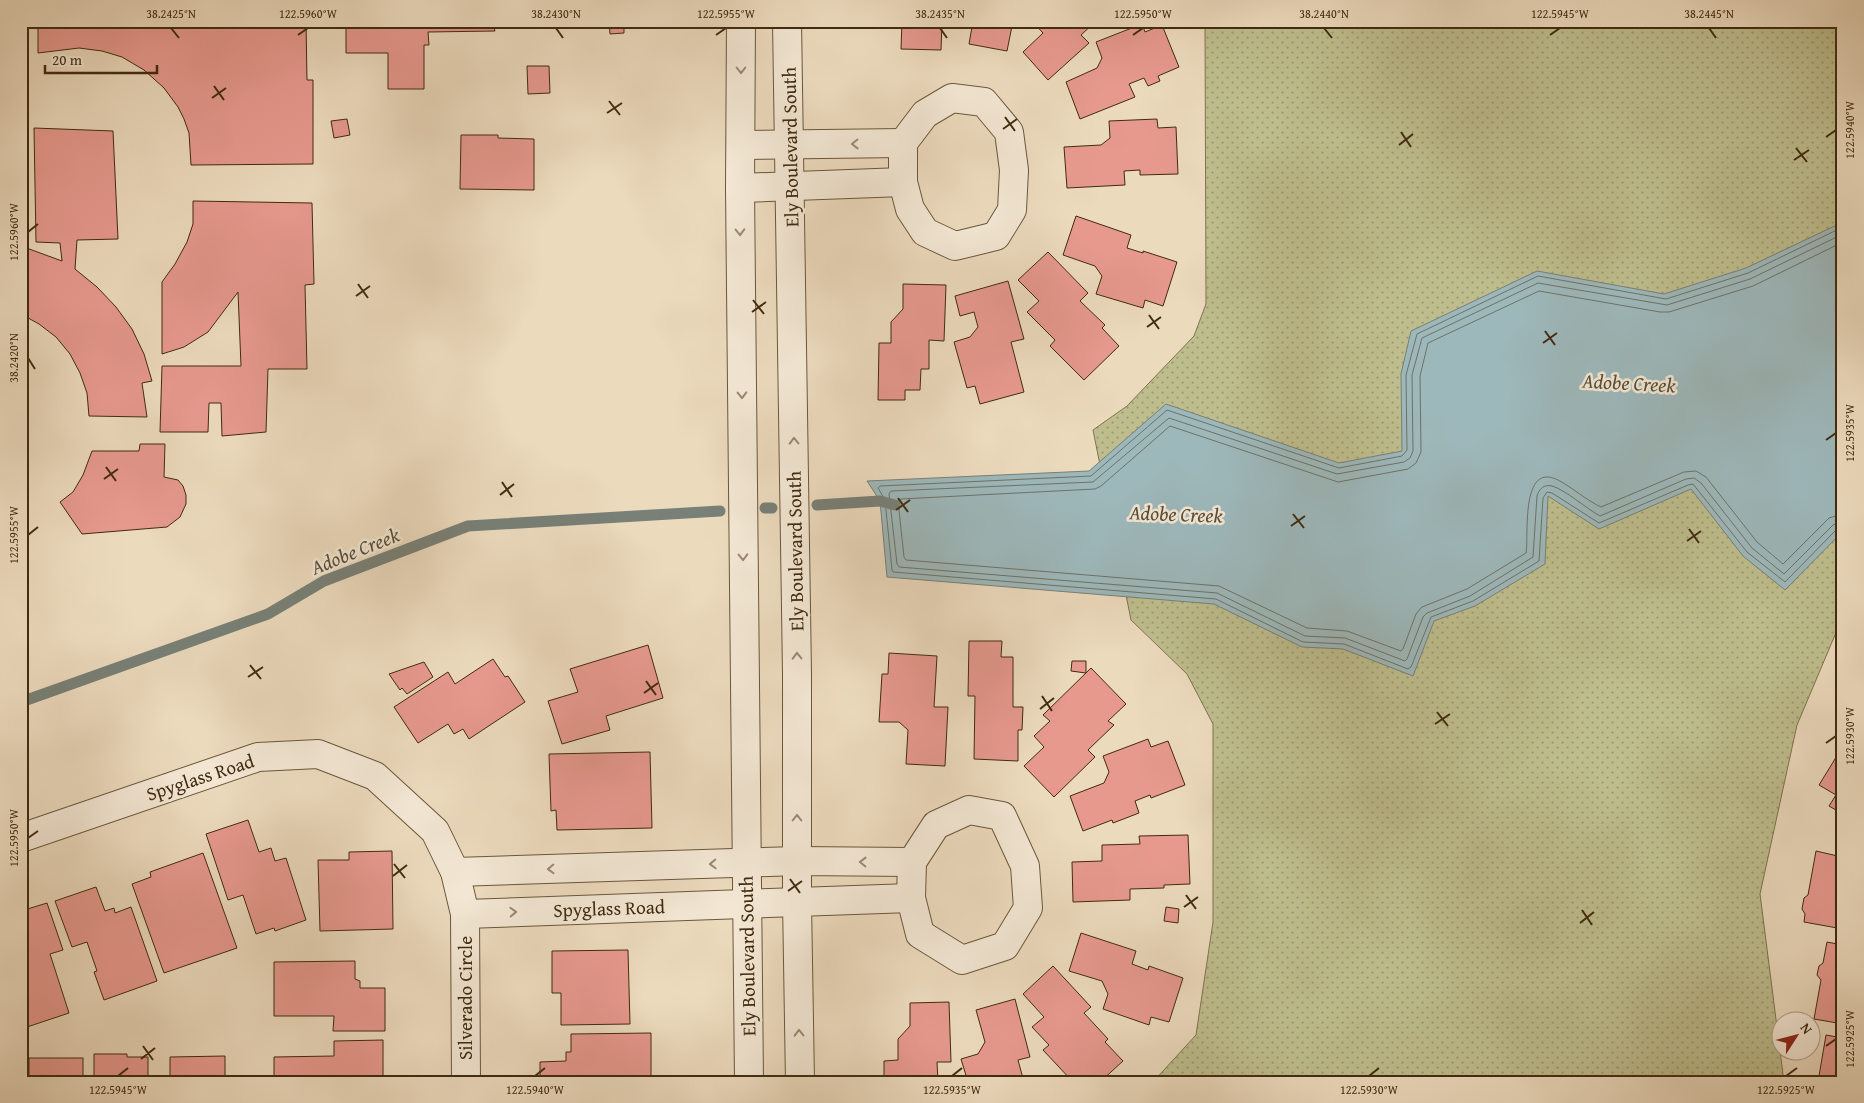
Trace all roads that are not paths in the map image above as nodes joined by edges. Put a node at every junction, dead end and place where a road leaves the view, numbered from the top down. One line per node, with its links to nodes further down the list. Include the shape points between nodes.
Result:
1 (741, 21): 5 (street, Ely Boulevard South, one-way to 5)
2 (787, 21): 4 (street, Ely Boulevard South)
3 (904, 143): 4 (street, one-way to 4); 6 (street); 6 (street, via 924,114 952,98 984,102 1009,132 1014,170 1012,210 996,236 955,246 925,232 910,209)
4 (790, 144): 5 (street); 7 (street, Ely Boulevard South)
5 (741, 145): 8 (street, Ely Boulevard South)
6 (903, 182): 7 (street)
7 (791, 186): 8 (street); 10 (street, Ely Boulevard South, one-way to 7)
8 (740, 188): 11 (street, Ely Boulevard South, one-way to 11)
9 (21, 838): 13 (street, Spyglass Road, via 258,757 318,754 375,776 435,831)
10 (797, 861): 11 (street); 12 (street, one-way to 10); 15 (street, Ely Boulevard South)
11 (746, 862): 13 (street, one-way to 13); 16 (street, Ely Boulevard South)
12 (912, 862): 14 (street); 14 (street, via 936,825 969,810 1002,816 1024,866 1028,908 1005,946 962,960 920,934)
13 (455, 872): 17 (street, Spyglass Road)
14 (911, 898): 15 (street, Spyglass Road)
15 (797, 901): 16 (street, Spyglass Road); 20 (street, Ely Boulevard South, one-way to 15)
16 (746, 903): 17 (street, Spyglass Road, one-way to 16); 19 (street, Ely Boulevard South)
17 (465, 914): 18 (street, Silverado Circle)
18 (466, 1082)
19 (748, 1082)
20 (800, 1082)

